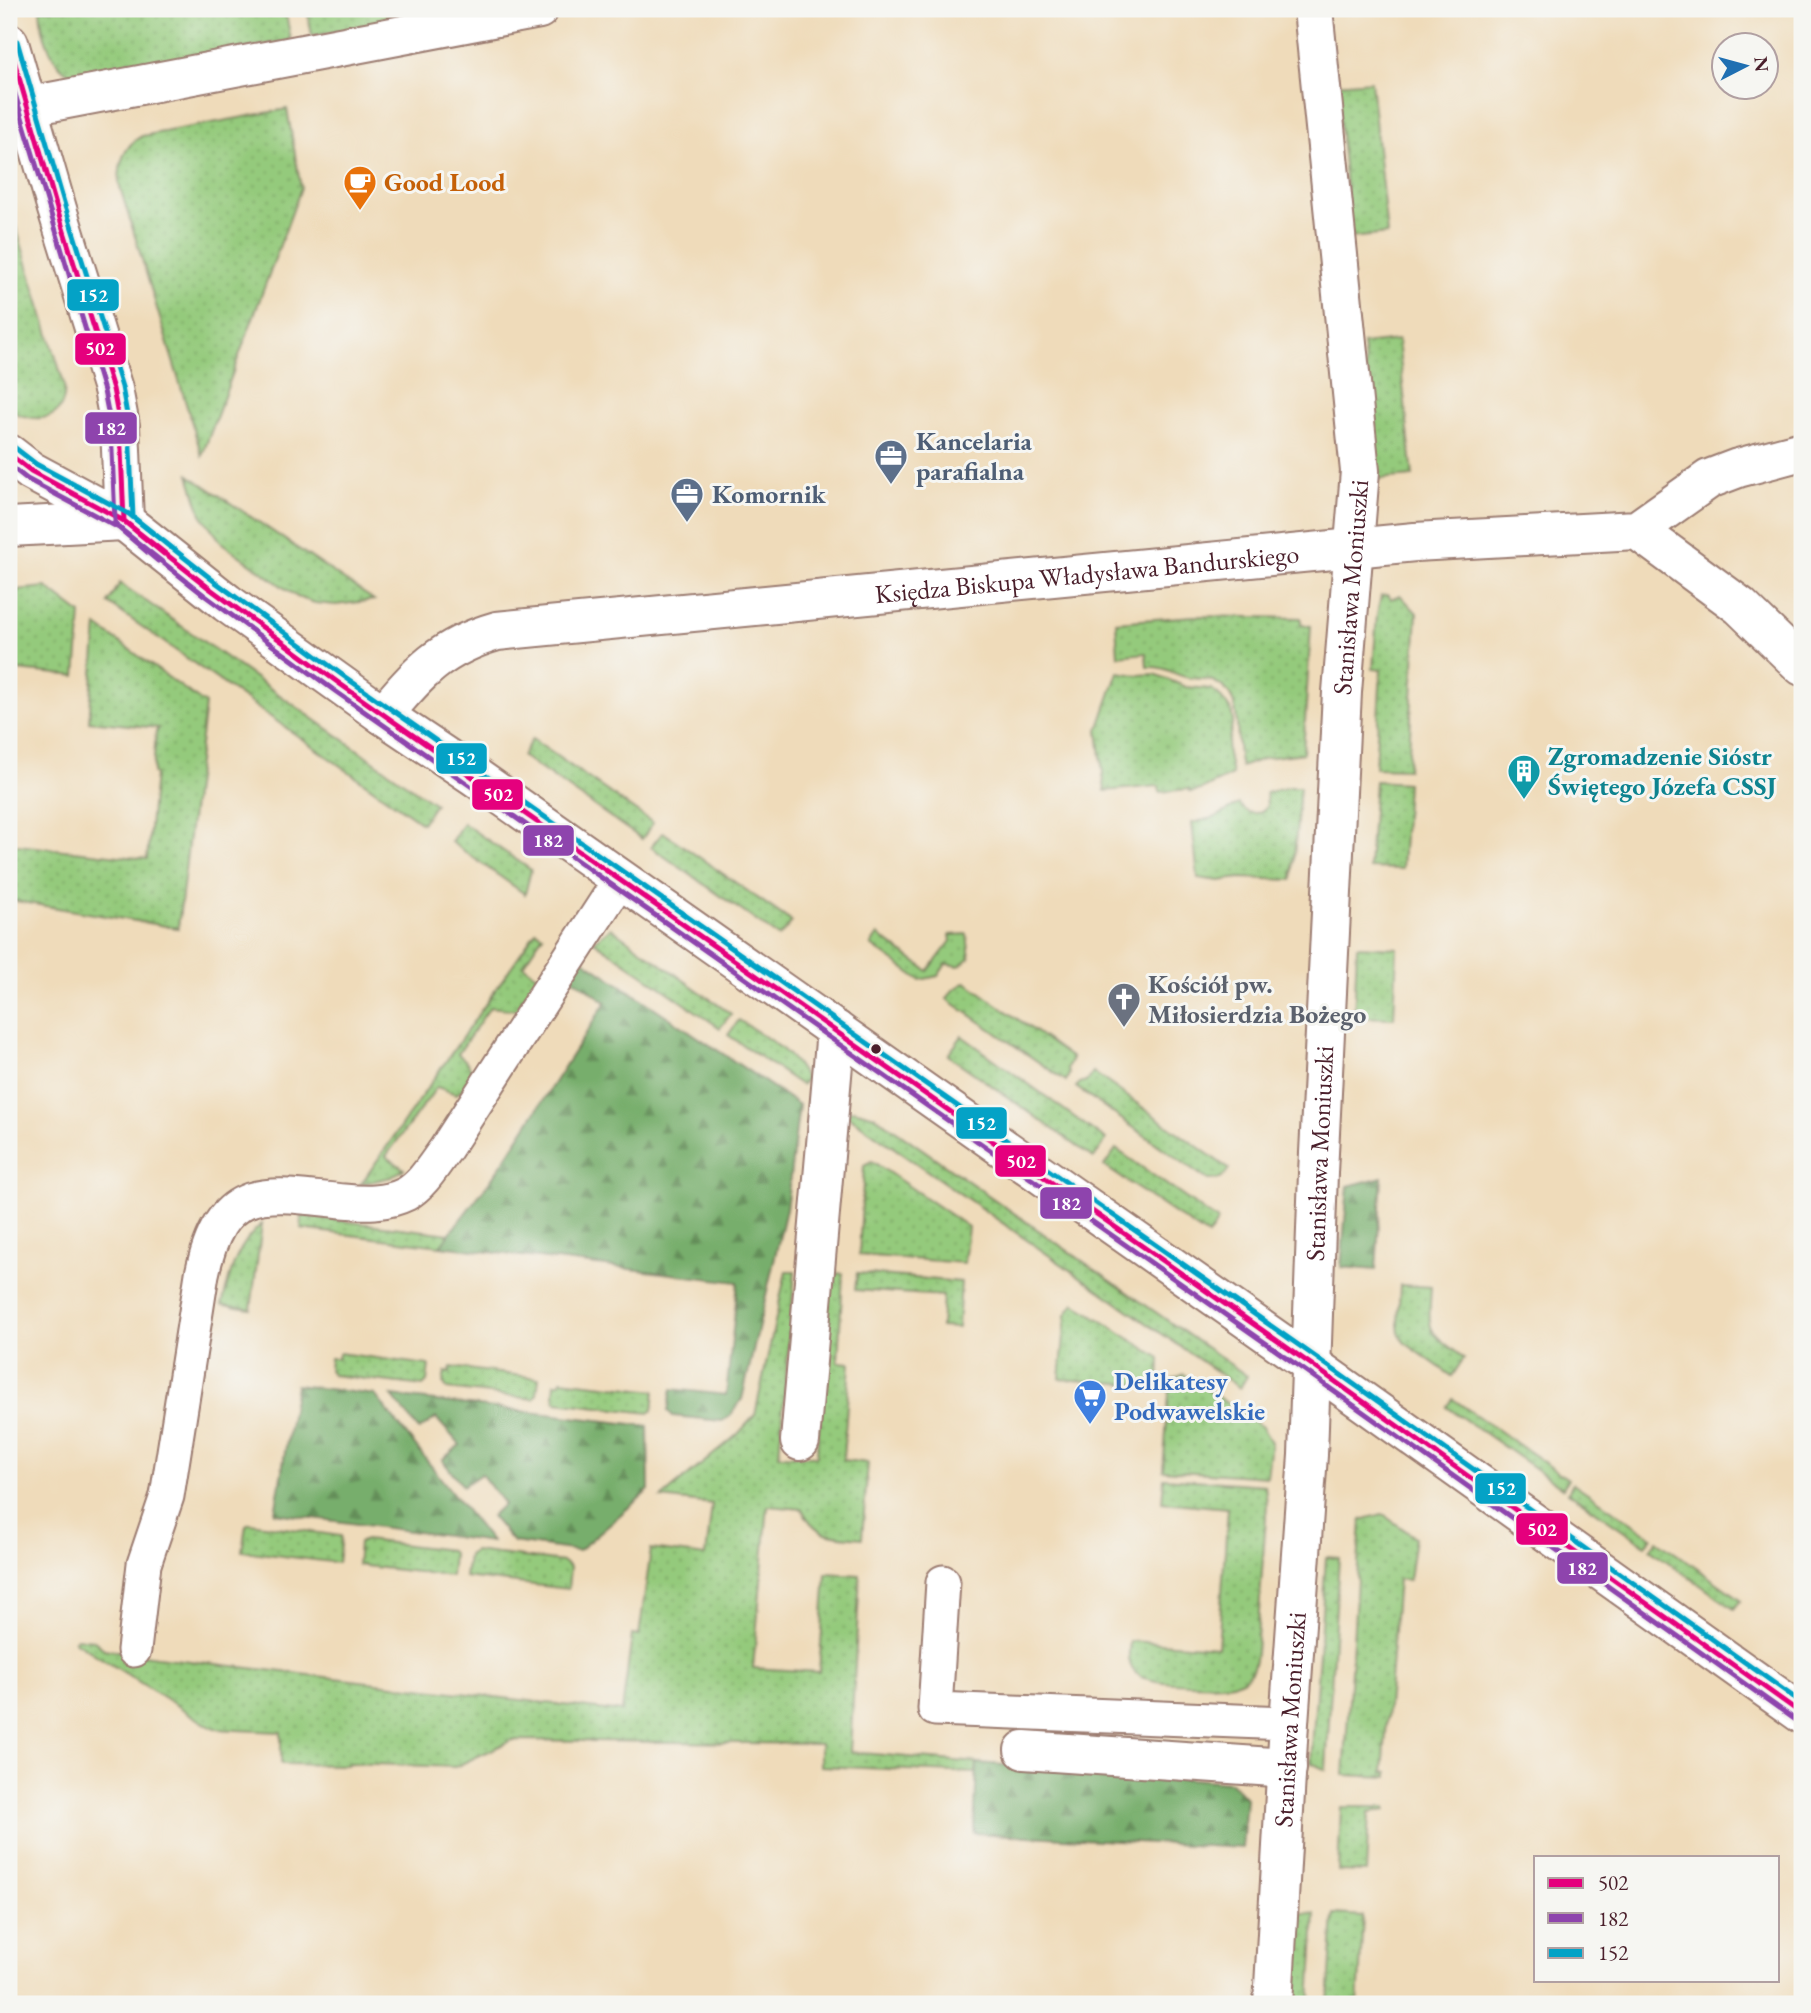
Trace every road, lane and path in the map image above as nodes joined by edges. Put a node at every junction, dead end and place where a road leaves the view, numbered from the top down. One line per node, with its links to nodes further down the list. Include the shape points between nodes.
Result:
1 (540, 9): 4 (street)
2 (1313, 9): 10 (street, Stanisława Moniuszki, via 1359,449)
3 (9, 43): 4 (street)
4 (19, 108): 7 (street, via 57,209 113,389 120,426)
5 (1802, 452): 9 (street, via 1709,479)
6 (9, 454): 7 (street)
7 (124, 520): 8 (street); 12 (street, via 195,579)
8 (9, 527)
9 (1637, 530): 10 (street, Księdza Biskupa Władysława Bandurskiego); 11 (street, via 1740,606)
10 (1355, 548): 12 (street, Księdza Biskupa Władysława Bandurskiego, via 497,631 471,639 431,663); 15 (street, Stanisława Moniuszki, via 1333,857)
11 (1802, 666)
12 (383, 715): 13 (street)
13 (620, 880): 14 (street); 18 (lane, via 417,1186 375,1203 255,1197 222,1221 202,1274 167,1496 144,1564)
14 (836, 1030): 15 (street); 16 (street)
15 (1312, 1365): 19 (street); 20 (street, Stanisława Moniuszki)
16 (800, 1441)
17 (943, 1582): 20 (lane, via 935,1709)
18 (134, 1650)
19 (1802, 1714)
20 (1289, 1723): 22 (street, Stanisława Moniuszki)
21 (1024, 1750): 22 (street)
22 (1287, 1768): 23 (street, Stanisława Moniuszki)
23 (1273, 2004)

